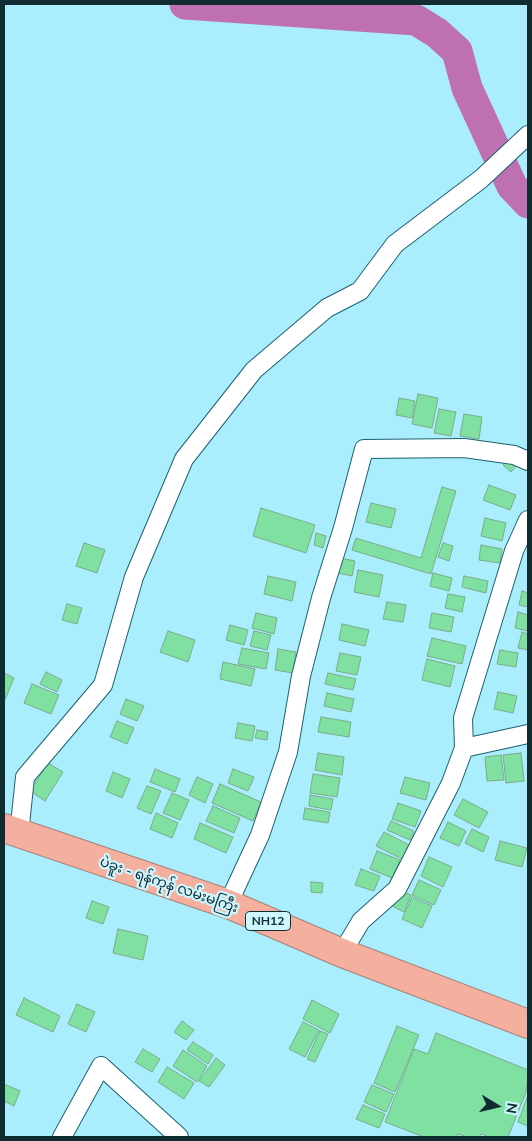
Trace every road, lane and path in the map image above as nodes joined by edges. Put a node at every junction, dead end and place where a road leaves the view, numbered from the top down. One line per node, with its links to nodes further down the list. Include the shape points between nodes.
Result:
1 (528, 135): 6 (street, via 482,180 395,244 360,291 327,308 254,370 184,459 134,577 103,685 25,777)
2 (528, 462): 7 (street, via 514,455 464,448 364,449 321,598 288,752 260,835)
3 (528, 520): 5 (street, via 514,551 463,718)
4 (528, 734): 5 (street)
5 (464, 748): 8 (street, via 451,783 397,889 361,921)
6 (11, 831): 7 (highway, ပဲခူး - ရန်ကုန် လမ်းမကြီး / NH12)
7 (228, 904): 8 (highway, ပဲခူး - ရန်ကုန် လမ်းမကြီး / NH12)
8 (342, 953): 9 (highway, ပဲခူး - ရန်ကုန် လမ်းမကြီး / NH12)
9 (528, 1024)
10 (62, 1137): 11 (street, via 101,1066)
11 (179, 1137)

